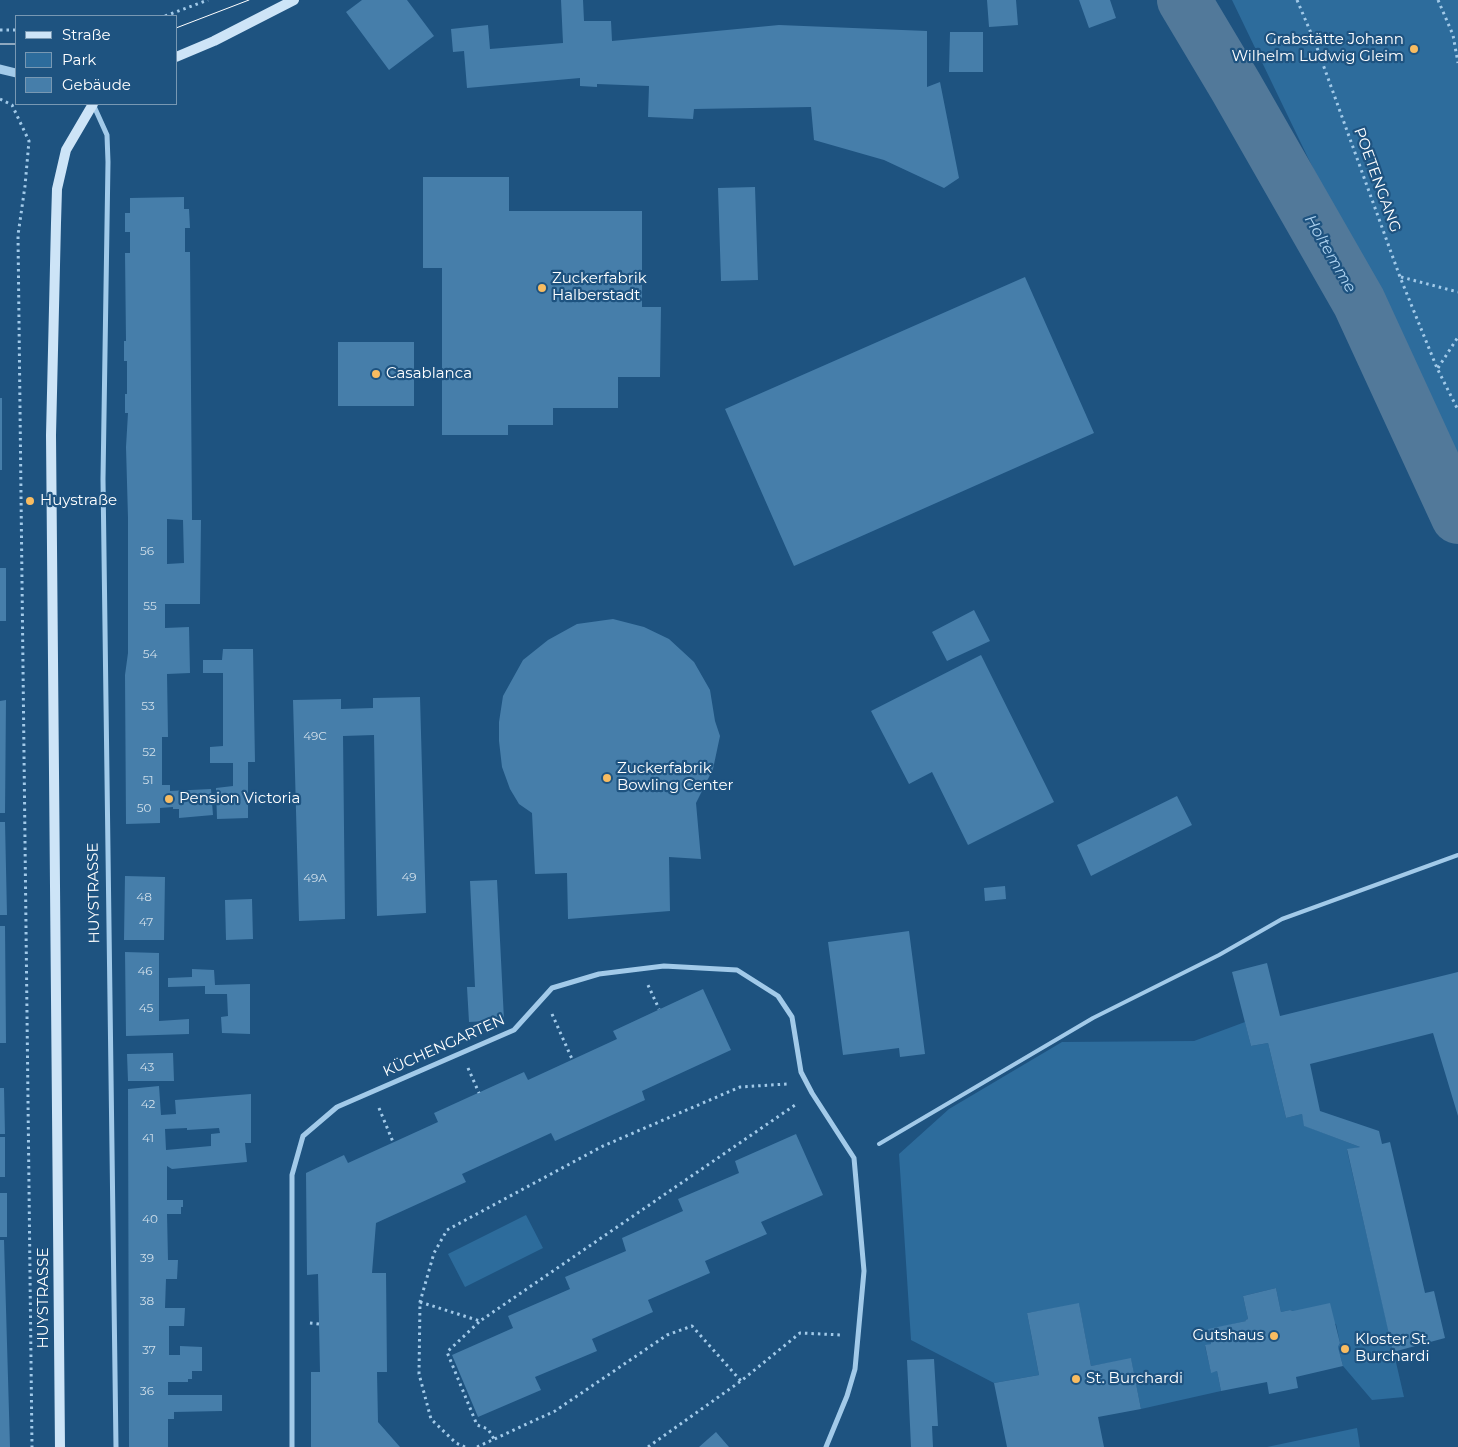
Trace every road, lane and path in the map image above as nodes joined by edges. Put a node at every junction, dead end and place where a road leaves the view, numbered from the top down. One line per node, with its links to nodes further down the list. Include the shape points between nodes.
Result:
1 (208, 0): 5 (path)
2 (294, 0): 8 (main road)
3 (1297, 0): 15 (path, POETENGANG)
4 (1438, 0): 9 (path, via 1452,35)
5 (168, 15)
6 (0, 30): 7 (path)
7 (15, 30)
8 (178, 56)
9 (1458, 62)
10 (0, 69): 11 (street)
11 (15, 73)
12 (0, 99): 37 (path, via 12,105 29,141 18,235)
13 (92, 105): 38 (main road, HUYSTRASSE, via 66,150 57,189 56,223 51,434)
14 (93, 105): 39 (street, HUYSTRASSE, via 107,135 108,162 104,479)
15 (1400, 277): 16 (path); 18 (path, POETENGANG)
16 (1458, 292)
17 (1458, 337): 18 (path)
18 (1437, 368): 19 (path, POETENGANG)
19 (1458, 410)
20 (1458, 855): 31 (lane, via 1282,919 1094,1018)
21 (641, 969): 22 (street, KÜCHENGARTEN, via 599,974 552,988); 23 (path); 26 (street, KÜCHENGARTEN, via 664,966 737,970 778,996 792,1017 801,1072)
22 (544, 996): 24 (street, KÜCHENGARTEN, via 514,1030); 25 (path)
23 (659, 1009)
24 (462, 1052): 27 (street, KÜCHENGARTEN); 28 (path)
25 (572, 1059)
26 (808, 1084): 29 (street, KÜCHENGARTEN); 32 (path, via 740,1087 603,1146 447,1230 434,1253)
27 (372, 1092): 30 (path); 40 (street, KÜCHENGARTEN, via 337,1107 303,1136 292,1175)
28 (479, 1093)
29 (812, 1094): 33 (path); 34 (street, KÜCHENGARTEN, via 854,1158 864,1271)
30 (393, 1142)
31 (879, 1144)
32 (420, 1302): 33 (path); 41 (path, via 419,1374 432,1419 456,1443)
33 (480, 1321): 36 (path, via 447,1352 477,1425 488,1430)
34 (858, 1336): 35 (path, via 800,1333); 44 (street, KÜCHENGARTEN, via 855,1369)
35 (741, 1380): 36 (path, via 692,1326 667,1335 555,1411); 43 (path)
36 (494, 1439): 42 (path)
37 (32, 1447)
38 (60, 1447)
39 (116, 1447)
40 (292, 1447)
41 (465, 1447)
42 (477, 1447)
43 (648, 1447)
44 (826, 1447)

